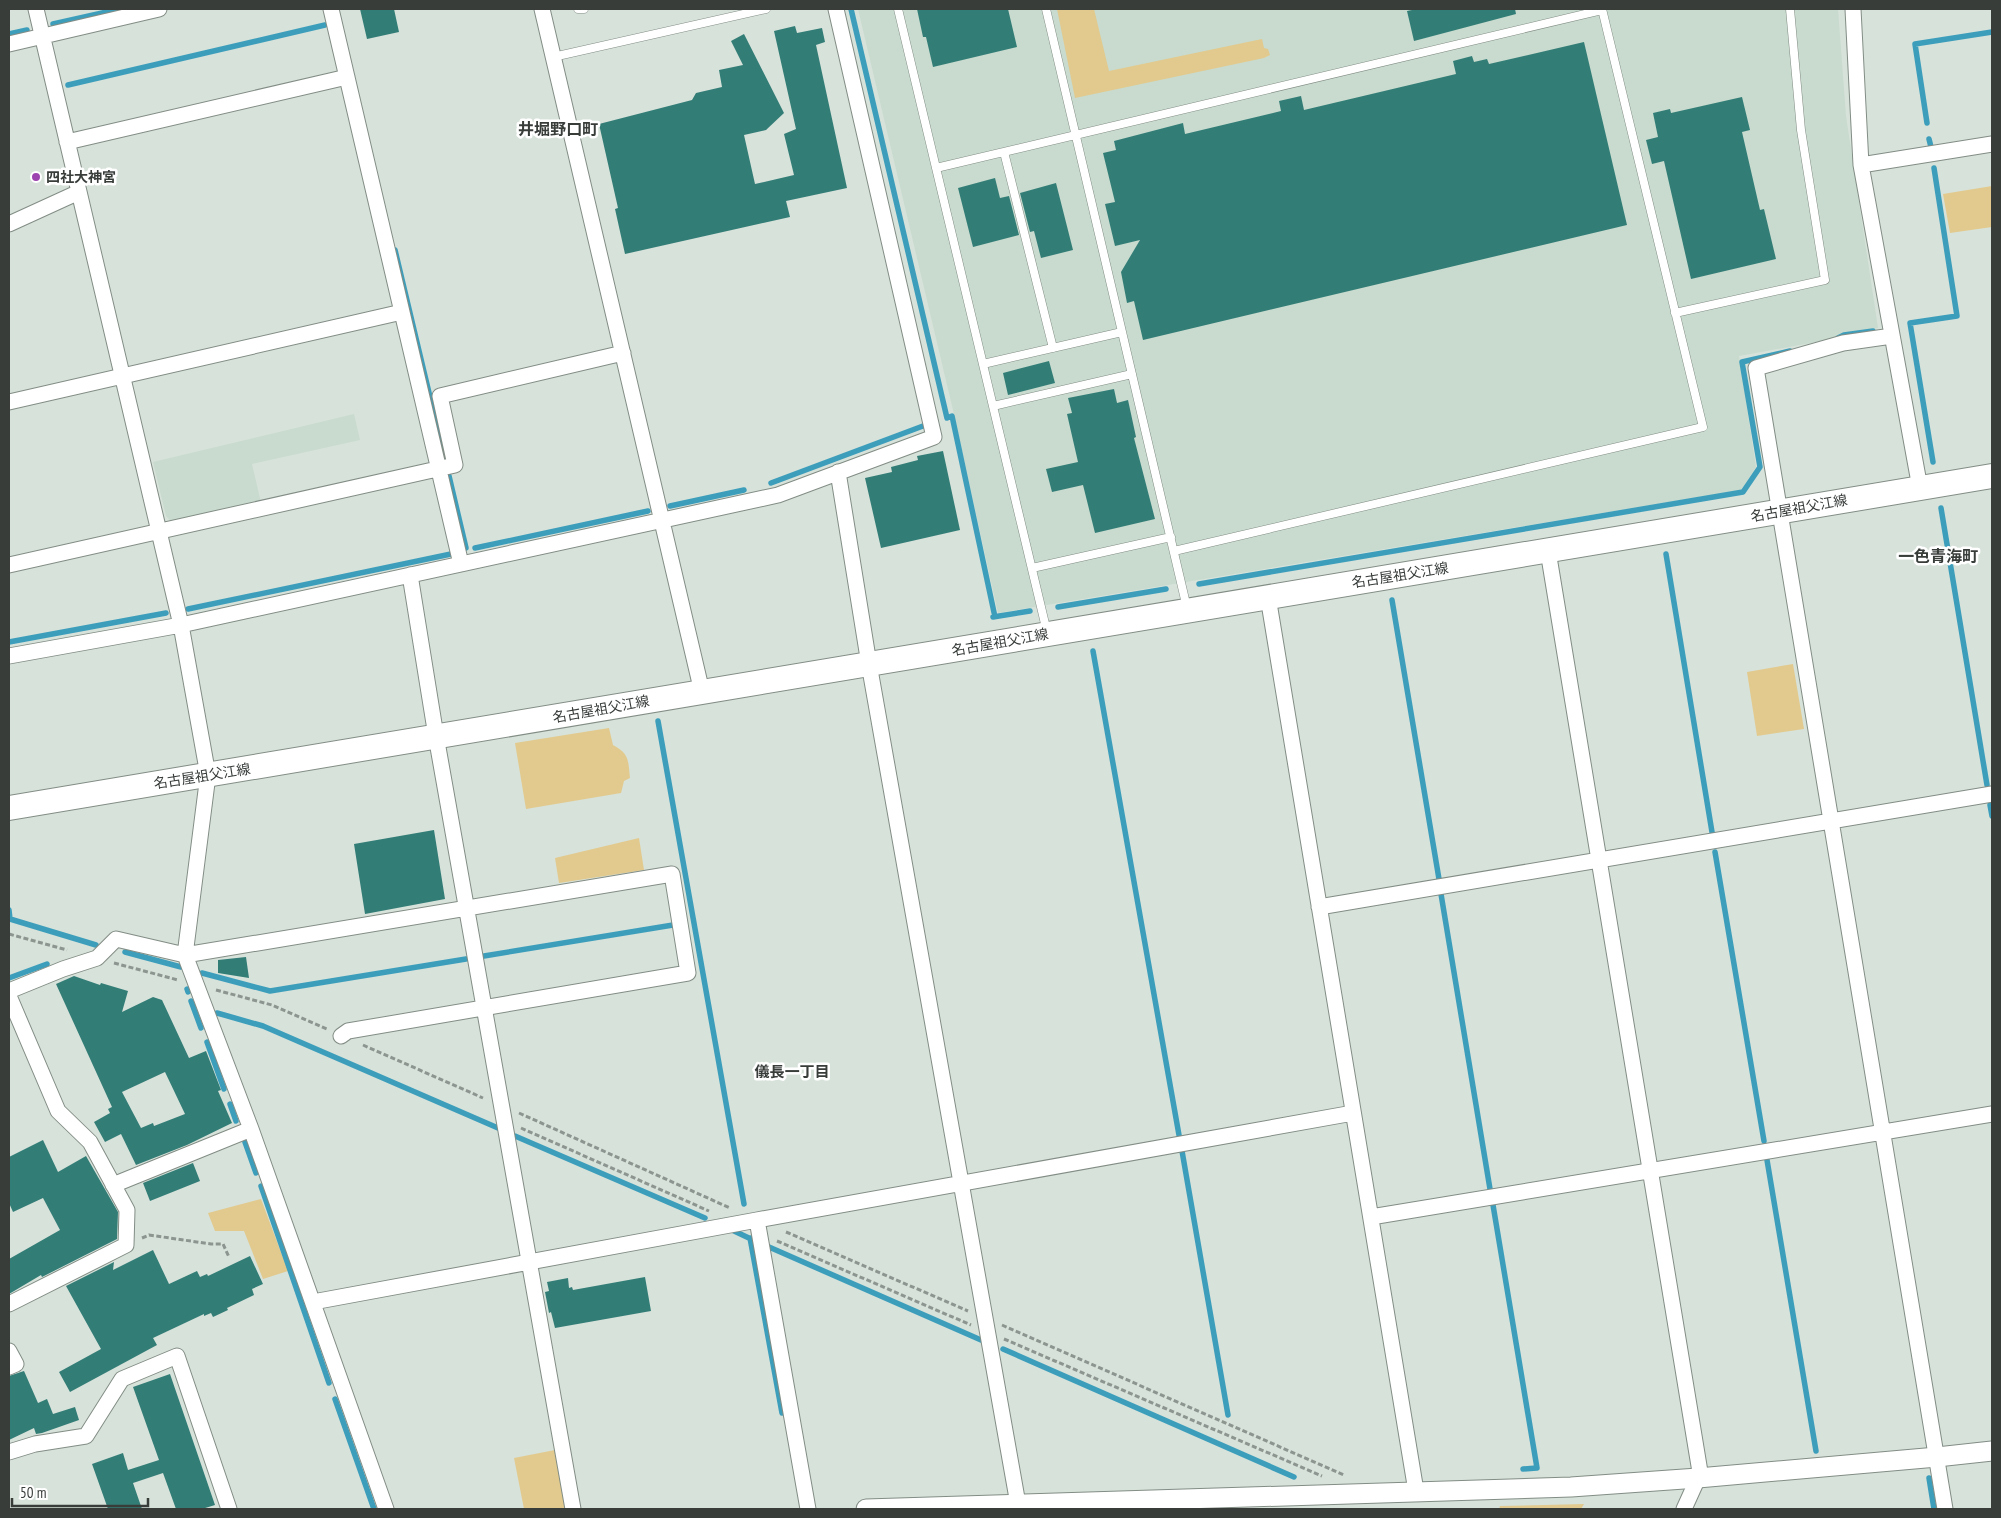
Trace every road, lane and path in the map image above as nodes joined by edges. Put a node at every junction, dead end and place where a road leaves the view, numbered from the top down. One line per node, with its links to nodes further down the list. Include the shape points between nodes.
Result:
1 (36, 9): 14 (street)
2 (159, 9): 14 (street)
3 (331, 9): 17 (street)
4 (542, 9): 16 (street)
5 (578, 9): 6 (lane)
6 (584, 9)
7 (766, 9): 16 (lane)
8 (836, 9): 38 (street, via 934,437)
9 (898, 9): 23 (lane)
10 (1046, 9): 18 (lane)
11 (1790, 9): 27 (lane, via 1801,130 1825,280)
12 (1853, 9): 22 (street)
13 (1602, 10): 18 (lane); 27 (lane)
14 (42, 36): 15 (street); 19 (street)
15 (9, 44)
16 (553, 56): 31 (street)
17 (347, 77): 19 (street); 26 (street)
18 (1076, 135): 21 (lane); 28 (lane)
19 (67, 142): 24 (street)
20 (1992, 144): 22 (street)
21 (1004, 152): 23 (lane); 30 (lane)
22 (1861, 165): 29 (street)
23 (936, 168): 32 (lane)
24 (78, 192): 25 (street); 34 (street)
25 (9, 224)
26 (402, 312): 34 (street); 37 (street)
27 (1675, 313): 45 (lane, via 1703,427)
28 (1122, 332): 30 (lane); 33 (lane)
29 (1892, 336): 40 (street); 41 (street, via 1843,343 1756,368)
30 (1053, 348): 32 (lane)
31 (623, 353): 37 (street, via 440,396 455,465); 42 (street)
32 (983, 364): 36 (lane)
33 (1132, 374): 36 (lane); 44 (lane)
34 (122, 375): 35 (street); 43 (street)
35 (9, 402)
36 (993, 406): 49 (lane)
37 (439, 469): 43 (street); 47 (street)
38 (838, 472): 42 (street, via 778,495); 56 (street)
39 (1992, 476): 40 (main road, 名古屋祖父江線)
40 (1920, 488): 41 (main road, 名古屋祖父江線)
41 (1782, 511): 46 (main road, 名古屋祖父江線); 62 (street)
42 (662, 520): 47 (street); 57 (street)
43 (159, 531): 48 (street); 53 (street)
44 (1171, 537): 45 (lane); 49 (lane)
45 (1174, 551): 52 (lane)
46 (1548, 551): 51 (main road, 名古屋祖父江線); 63 (street)
47 (461, 564): 50 (street)
48 (9, 565)
49 (1032, 568): 54 (lane)
50 (410, 575): 53 (street); 58 (street)
51 (1268, 597): 52 (main road, 名古屋祖父江線); 64 (street)
52 (1188, 610): 54 (main road, 名古屋祖父江線)
53 (181, 625): 55 (street); 59 (street)
54 (1048, 634): 56 (main road, 名古屋祖父江線)
55 (9, 656)
56 (869, 664): 57 (main road, 名古屋祖父江線); 79 (street)
57 (702, 692): 58 (main road, 名古屋祖父江線)
58 (436, 736): 59 (main road, 名古屋祖父江線); 65 (street)
59 (208, 775): 61 (main road, 名古屋祖父江線); 67 (street)
60 (1992, 794): 62 (street)
61 (9, 808)
62 (1832, 821): 63 (street); 77 (street)
63 (1598, 860): 64 (street); 78 (street)
64 (1319, 907): 73 (street)
65 (467, 908): 67 (street); 71 (street); 71 (street, via 672,874 688,973)
66 (9, 934): 68 (path)
67 (185, 955): 68 (street, via 116,939); 76 (street)
68 (97, 958): 69 (street)
69 (9, 991)
70 (9, 996): 80 (street, via 58,1111 90,1142)
71 (484, 1008): 72 (street, via 348,1031); 75 (street)
72 (341, 1036)
73 (1353, 1113): 79 (street); 81 (street)
74 (1992, 1114): 77 (street)
75 (504, 1120): 82 (path); 86 (street)
76 (251, 1129): 80 (street); 87 (street)
77 (1884, 1132): 78 (street); 94 (street)
78 (1650, 1171): 81 (street); 96 (street)
79 (961, 1183): 83 (street); 89 (street)
80 (113, 1185): 84 (street, via 127,1210)
81 (1371, 1217): 97 (street)
82 (737, 1224): 83 (street); 86 (street)
83 (758, 1227): 89 (path); 103 (street)
84 (126, 1245): 85 (path, via 149,1235 224,1244); 88 (street)
85 (229, 1257)
86 (529, 1261): 87 (street); 102 (street)
87 (312, 1302): 101 (street)
88 (9, 1304)
89 (988, 1332): 95 (path); 99 (street)
90 (9, 1351): 91 (street, via 16,1364)
91 (9, 1367)
92 (1992, 1451): 94 (street)
93 (9, 1452): 100 (street, via 35,1444 86,1436 122,1379 177,1356)
94 (1937, 1457): 96 (street); 107 (street)
95 (1323, 1477)
96 (1699, 1478): 97 (street, via 1571,1487); 106 (street)
97 (1416, 1491): 98 (street)
98 (1227, 1503): 99 (street)
99 (1018, 1504): 105 (street)
100 (230, 1509)
101 (386, 1509)
102 (573, 1509)
103 (808, 1509)
104 (866, 1509): 105 (street)
105 (872, 1509)
106 (1684, 1509)
107 (1945, 1509)

